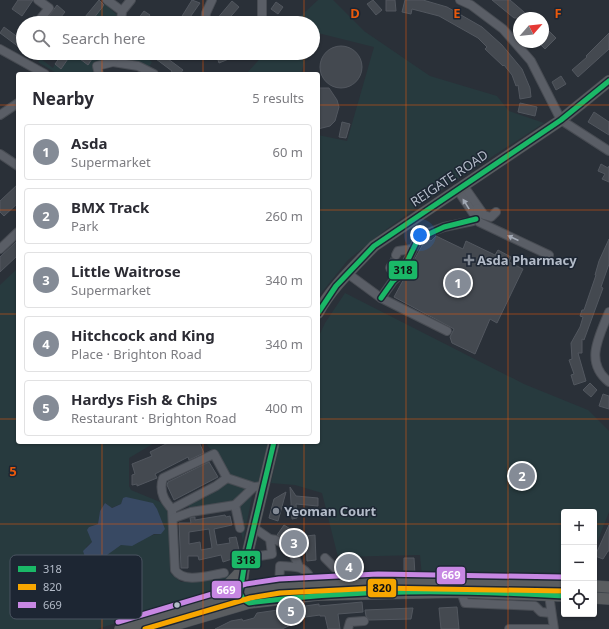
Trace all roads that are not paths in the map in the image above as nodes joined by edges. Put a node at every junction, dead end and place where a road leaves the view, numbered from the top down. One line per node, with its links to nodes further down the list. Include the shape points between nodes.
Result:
1 (38, 0): 8 (street, via 49,8)
2 (107, 0): 7 (street)
3 (131, 0): 7 (street)
4 (212, 0): 10 (street)
5 (262, 0): 11 (street)
6 (460, 0): 22 (street, via 472,5 503,29 531,61)
7 (122, 11): 9 (street)
8 (43, 16)
9 (122, 16)
10 (206, 16)
11 (262, 16)
12 (0, 49): 13 (street)
13 (16, 58)
14 (19, 60): 16 (street)
15 (113, 62): 17 (street, via 97,66); 18 (street, via 138,66)
16 (40, 72)
17 (98, 72)
18 (150, 72)
19 (609, 81): 22 (highway, REIGATE ROAD)
20 (16, 104): 21 (street)
21 (0, 115)
22 (561, 120): 23 (street); 26 (highway, REIGATE ROAD)
23 (609, 151)
24 (0, 154): 25 (street)
25 (16, 165)
26 (460, 187): 27 (street); 28 (street, one-way to 26); 36 (highway, REIGATE ROAD, via 374,246)
27 (477, 208): 28 (street, via 479,214); 29 (street, via 484,215 494,215)
28 (476, 218): 29 (street); 32 (street, via 428,233 418,239)
29 (491, 228): 34 (street, one-way to 29)
30 (16, 234): 31 (street)
31 (0, 249)
32 (412, 249): 33 (street, via 398,250); 37 (street, via 401,274)
33 (396, 255)
34 (549, 255)
35 (391, 266): 37 (street)
36 (347, 273): 38 (street); 39 (highway, REIGATE ROAD)
37 (397, 277): 38 (street)
38 (381, 298): 41 (street)
39 (320, 310)
40 (609, 312): 42 (street, via 594,358 599,373)
41 (447, 331)
42 (609, 382)
43 (273, 444): 45 (highway)
44 (227, 478): 45 (street); 46 (street); 48 (street, via 214,454 163,478 163,500)
45 (259, 487): 47 (street); 52 (highway)
46 (187, 502): 48 (street); 49 (street)
47 (235, 505): 49 (street); 51 (street)
48 (172, 509): 50 (street)
49 (191, 512): 50 (street)
50 (174, 518): 59 (street, via 175,570 179,576)
51 (240, 528)
52 (254, 528): 53 (street); 56 (highway)
53 (270, 539): 54 (street); 58 (street, via 278,539 294,553)
54 (272, 554): 56 (street); 57 (street)
55 (325, 558): 60 (street, via 339,572)
56 (245, 563): 67 (highway, via 245,576 249,583); 69 (highway); 74 (highway, via 225,588)
57 (280, 566): 58 (street); 64 (street)
58 (299, 567): 61 (street, via 309,573)
59 (224, 573)
60 (340, 583): 61 (highway); 62 (highway, via 378,581)
61 (313, 584): 64 (highway)
62 (549, 584): 63 (highway); 70 (highway)
63 (561, 584)
64 (279, 586): 67 (highway)
65 (597, 586): 66 (highway)
66 (609, 587)
67 (261, 588): 69 (highway)
68 (461, 592): 70 (highway); 75 (highway, via 329,595); 76 (street, via 465,602 535,606 541,612)
69 (240, 593): 74 (highway); 75 (highway)
70 (549, 595): 71 (highway); 76 (street)
71 (561, 596)
72 (597, 598): 73 (highway)
73 (609, 599)
74 (202, 604): 77 (highway)
75 (244, 604): 79 (highway)
76 (551, 613): 84 (street)
77 (161, 617): 79 (highway); 80 (highway)
78 (364, 620): 81 (street, via 350,622)
79 (169, 628)
80 (120, 629)
81 (348, 629)
82 (509, 629): 83 (street)
83 (549, 629)
84 (554, 629)

